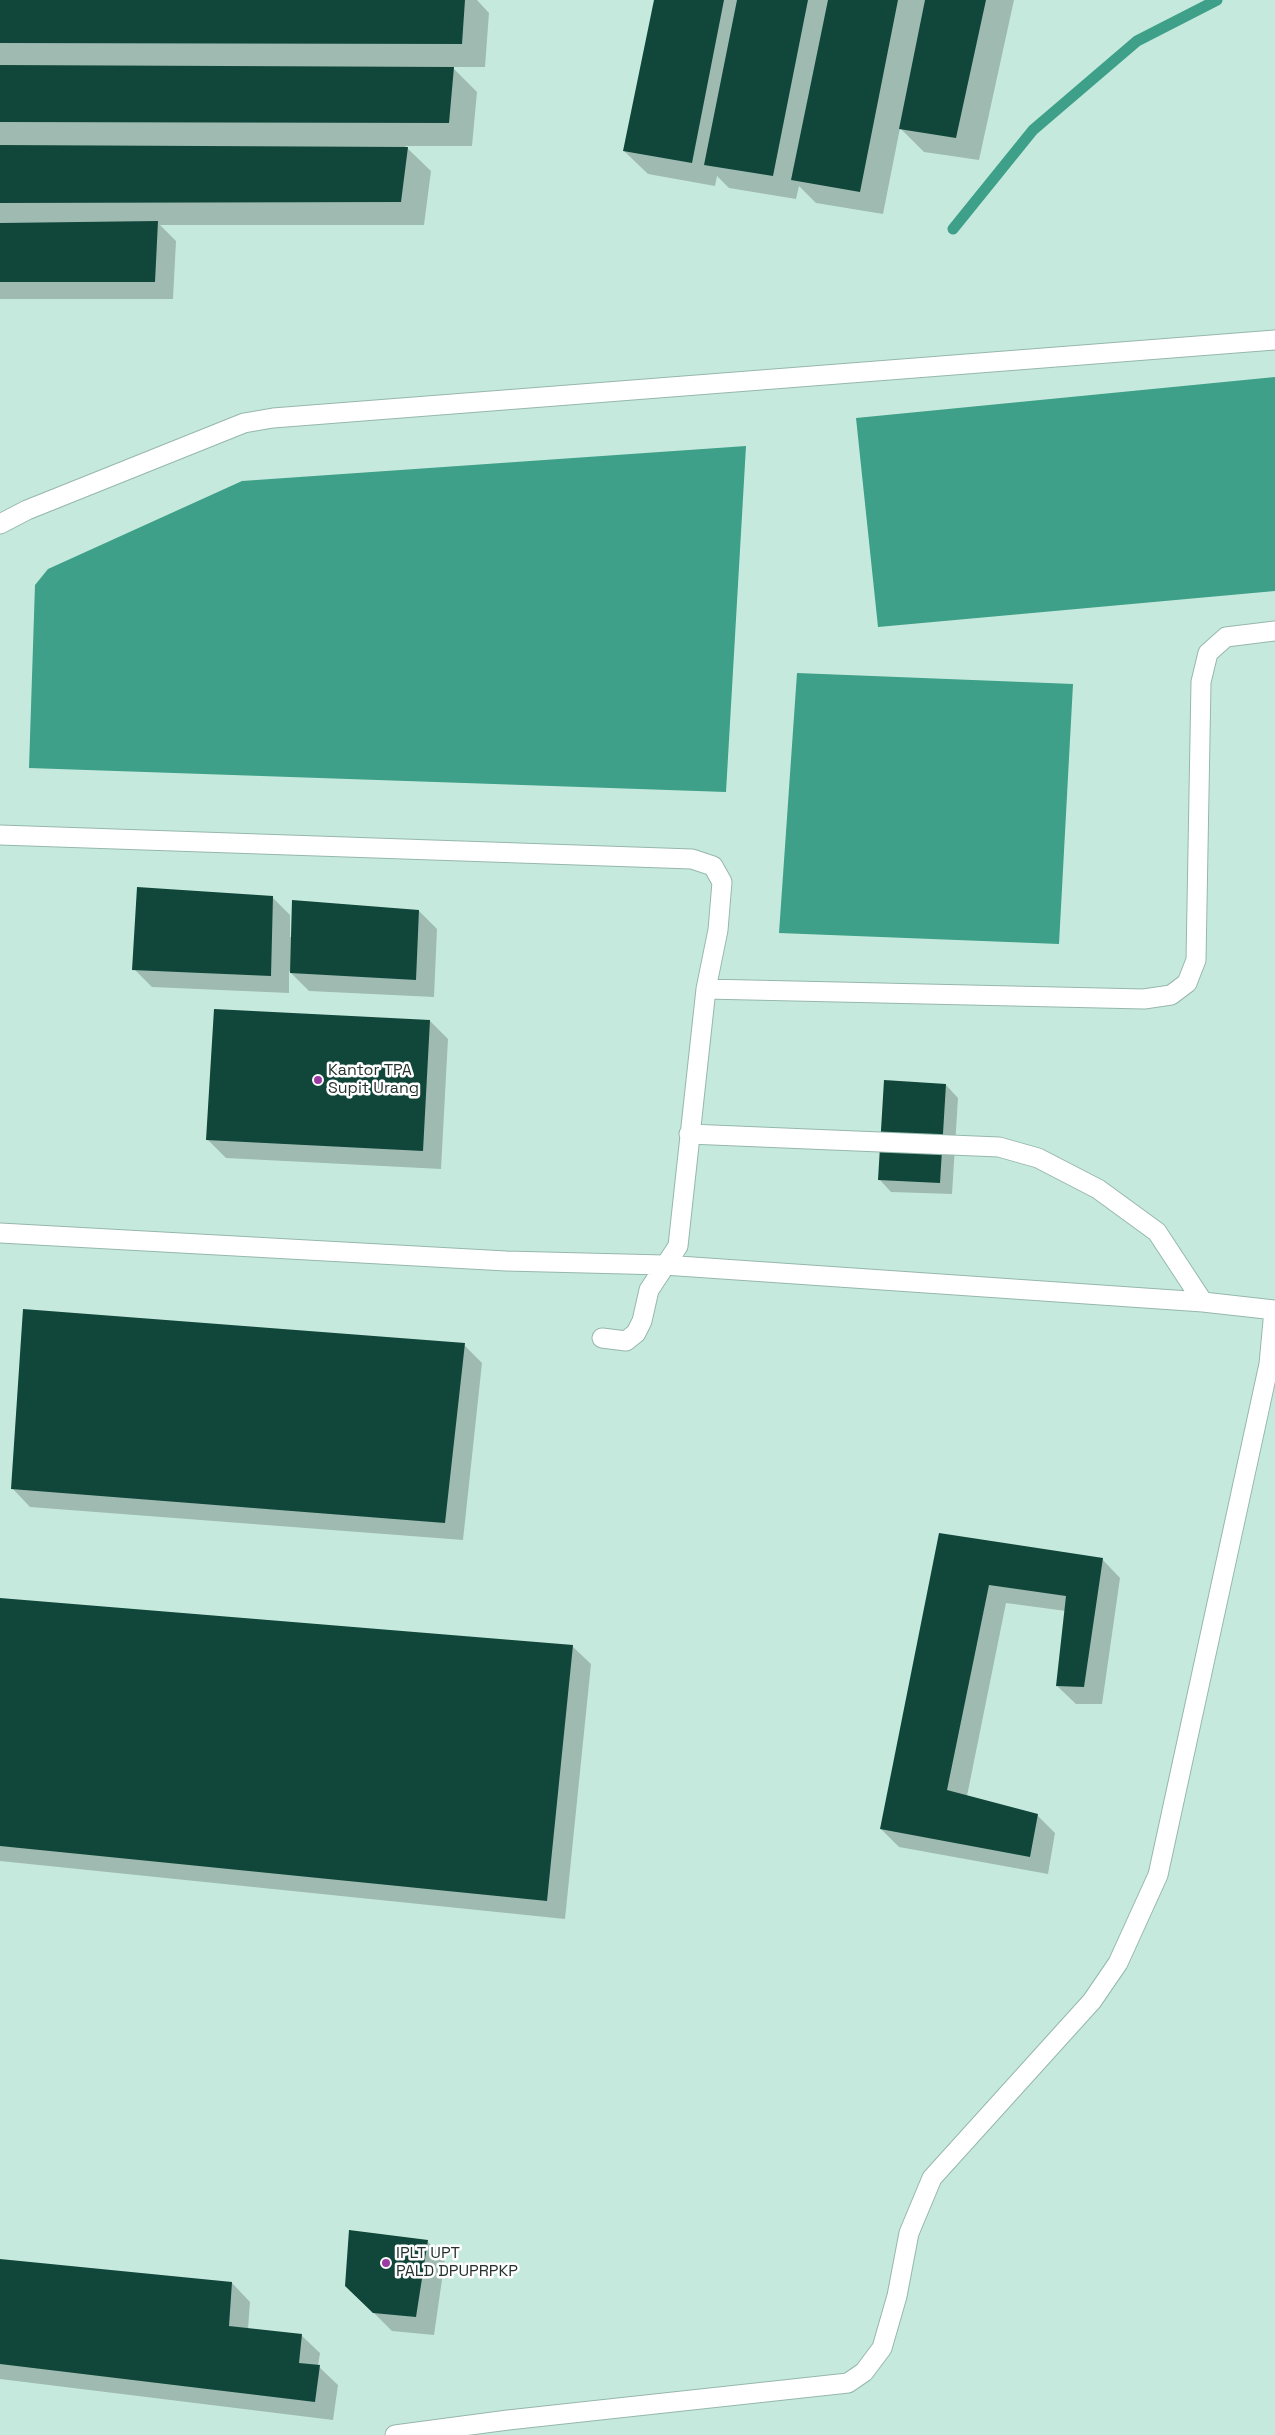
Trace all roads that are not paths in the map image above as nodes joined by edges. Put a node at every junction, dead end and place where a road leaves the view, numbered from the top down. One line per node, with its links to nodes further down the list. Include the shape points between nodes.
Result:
1 (1275, 340): 2 (lane, via 274,418 244,423 27,510)
2 (0, 524)
3 (1275, 631): 5 (lane, via 1226,637 1208,653 1201,682 1196,960 1187,983 1171,995 1144,999)
4 (0, 835): 5 (lane, via 692,859 713,866 722,882 718,930)
5 (706, 988): 6 (lane)
6 (689, 1134): 8 (lane, via 678,1246); 9 (lane, via 999,1146 1038,1158 1098,1189 1157,1232)
7 (0, 1233): 8 (lane, via 506,1262)
8 (664, 1266): 9 (lane); 11 (lane, via 650,1290 636,1333 626,1341)
9 (1203, 1302): 10 (lane)
10 (1274, 1310): 12 (lane, via 1269,1364 1158,1875 1118,1963 1092,2001 932,2178 909,2233 898,2296 882,2348 864,2372 848,2383)
11 (602, 1338)
12 (395, 2435)

